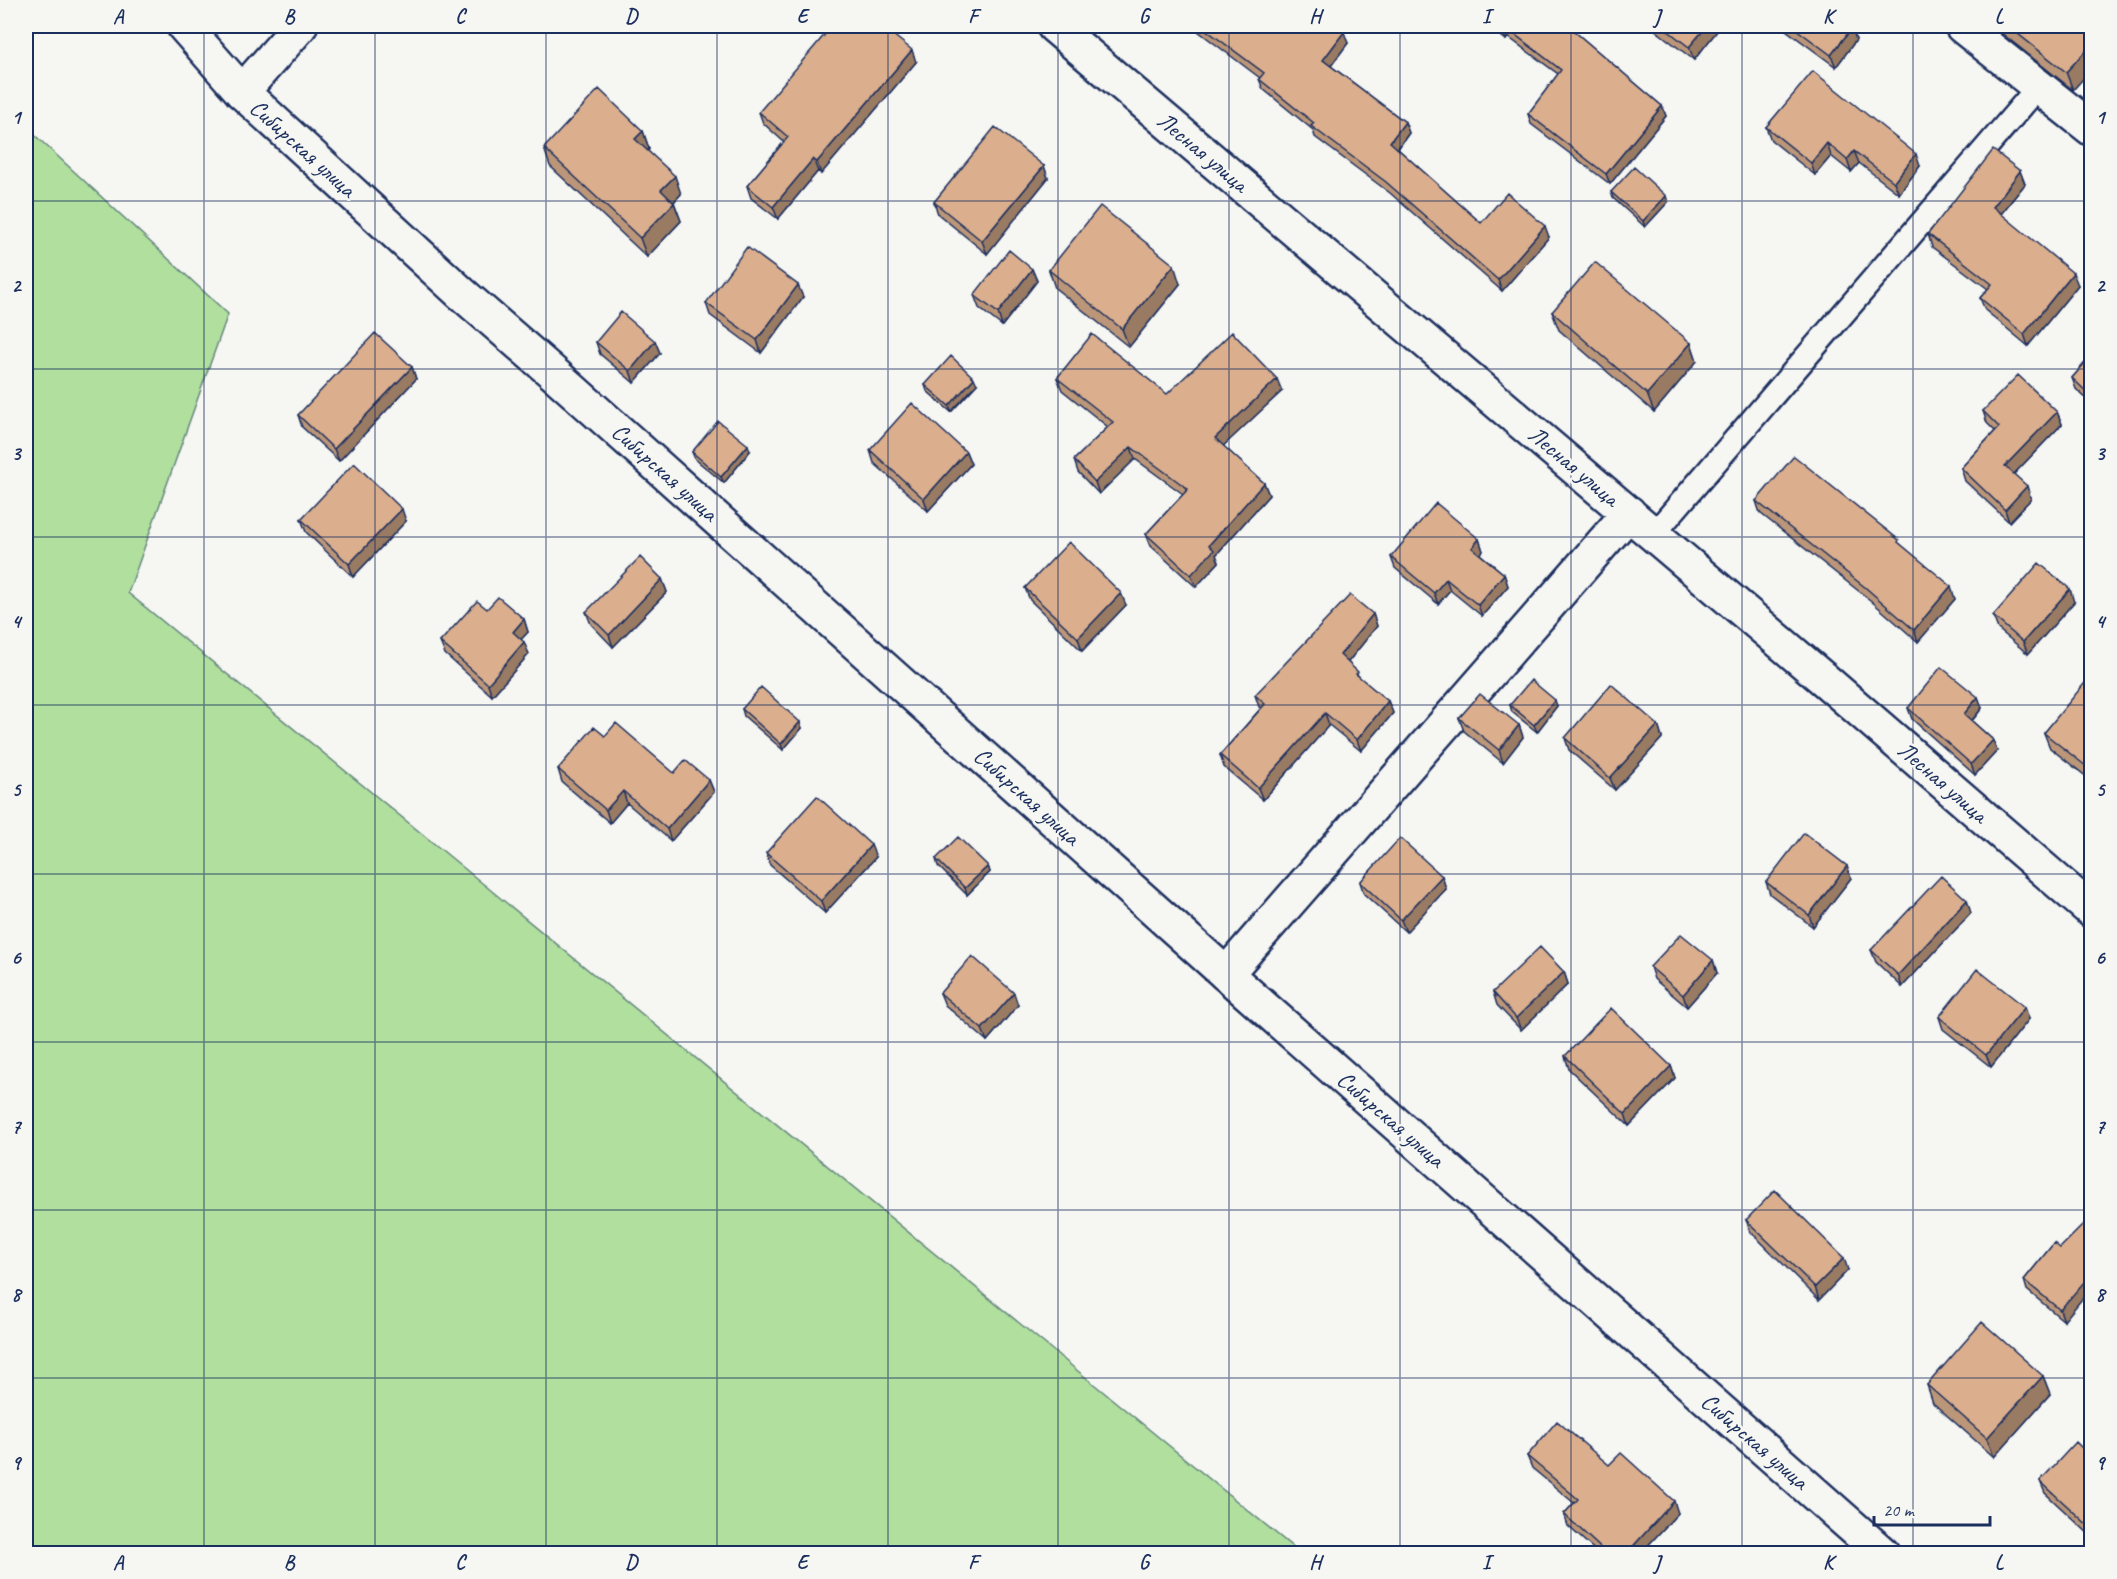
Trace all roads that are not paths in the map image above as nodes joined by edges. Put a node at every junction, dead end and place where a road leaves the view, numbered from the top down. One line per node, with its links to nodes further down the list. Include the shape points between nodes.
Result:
1 (184, 26): 6 (street, Сибирская улица)
2 (300, 26): 6 (street)
3 (1054, 26): 8 (street, Лесная улица)
4 (1962, 26): 5 (street)
5 (2039, 86): 7 (street); 9 (lane)
6 (242, 92): 11 (street, Сибирская улица, via 461,293)
7 (2091, 129)
8 (1629, 513): 9 (street, Лесная улица); 11 (street)
9 (1653, 535): 10 (street, Лесная улица)
10 (2091, 911)
11 (1226, 974): 12 (street, Сибирская улица)
12 (1884, 1554)

